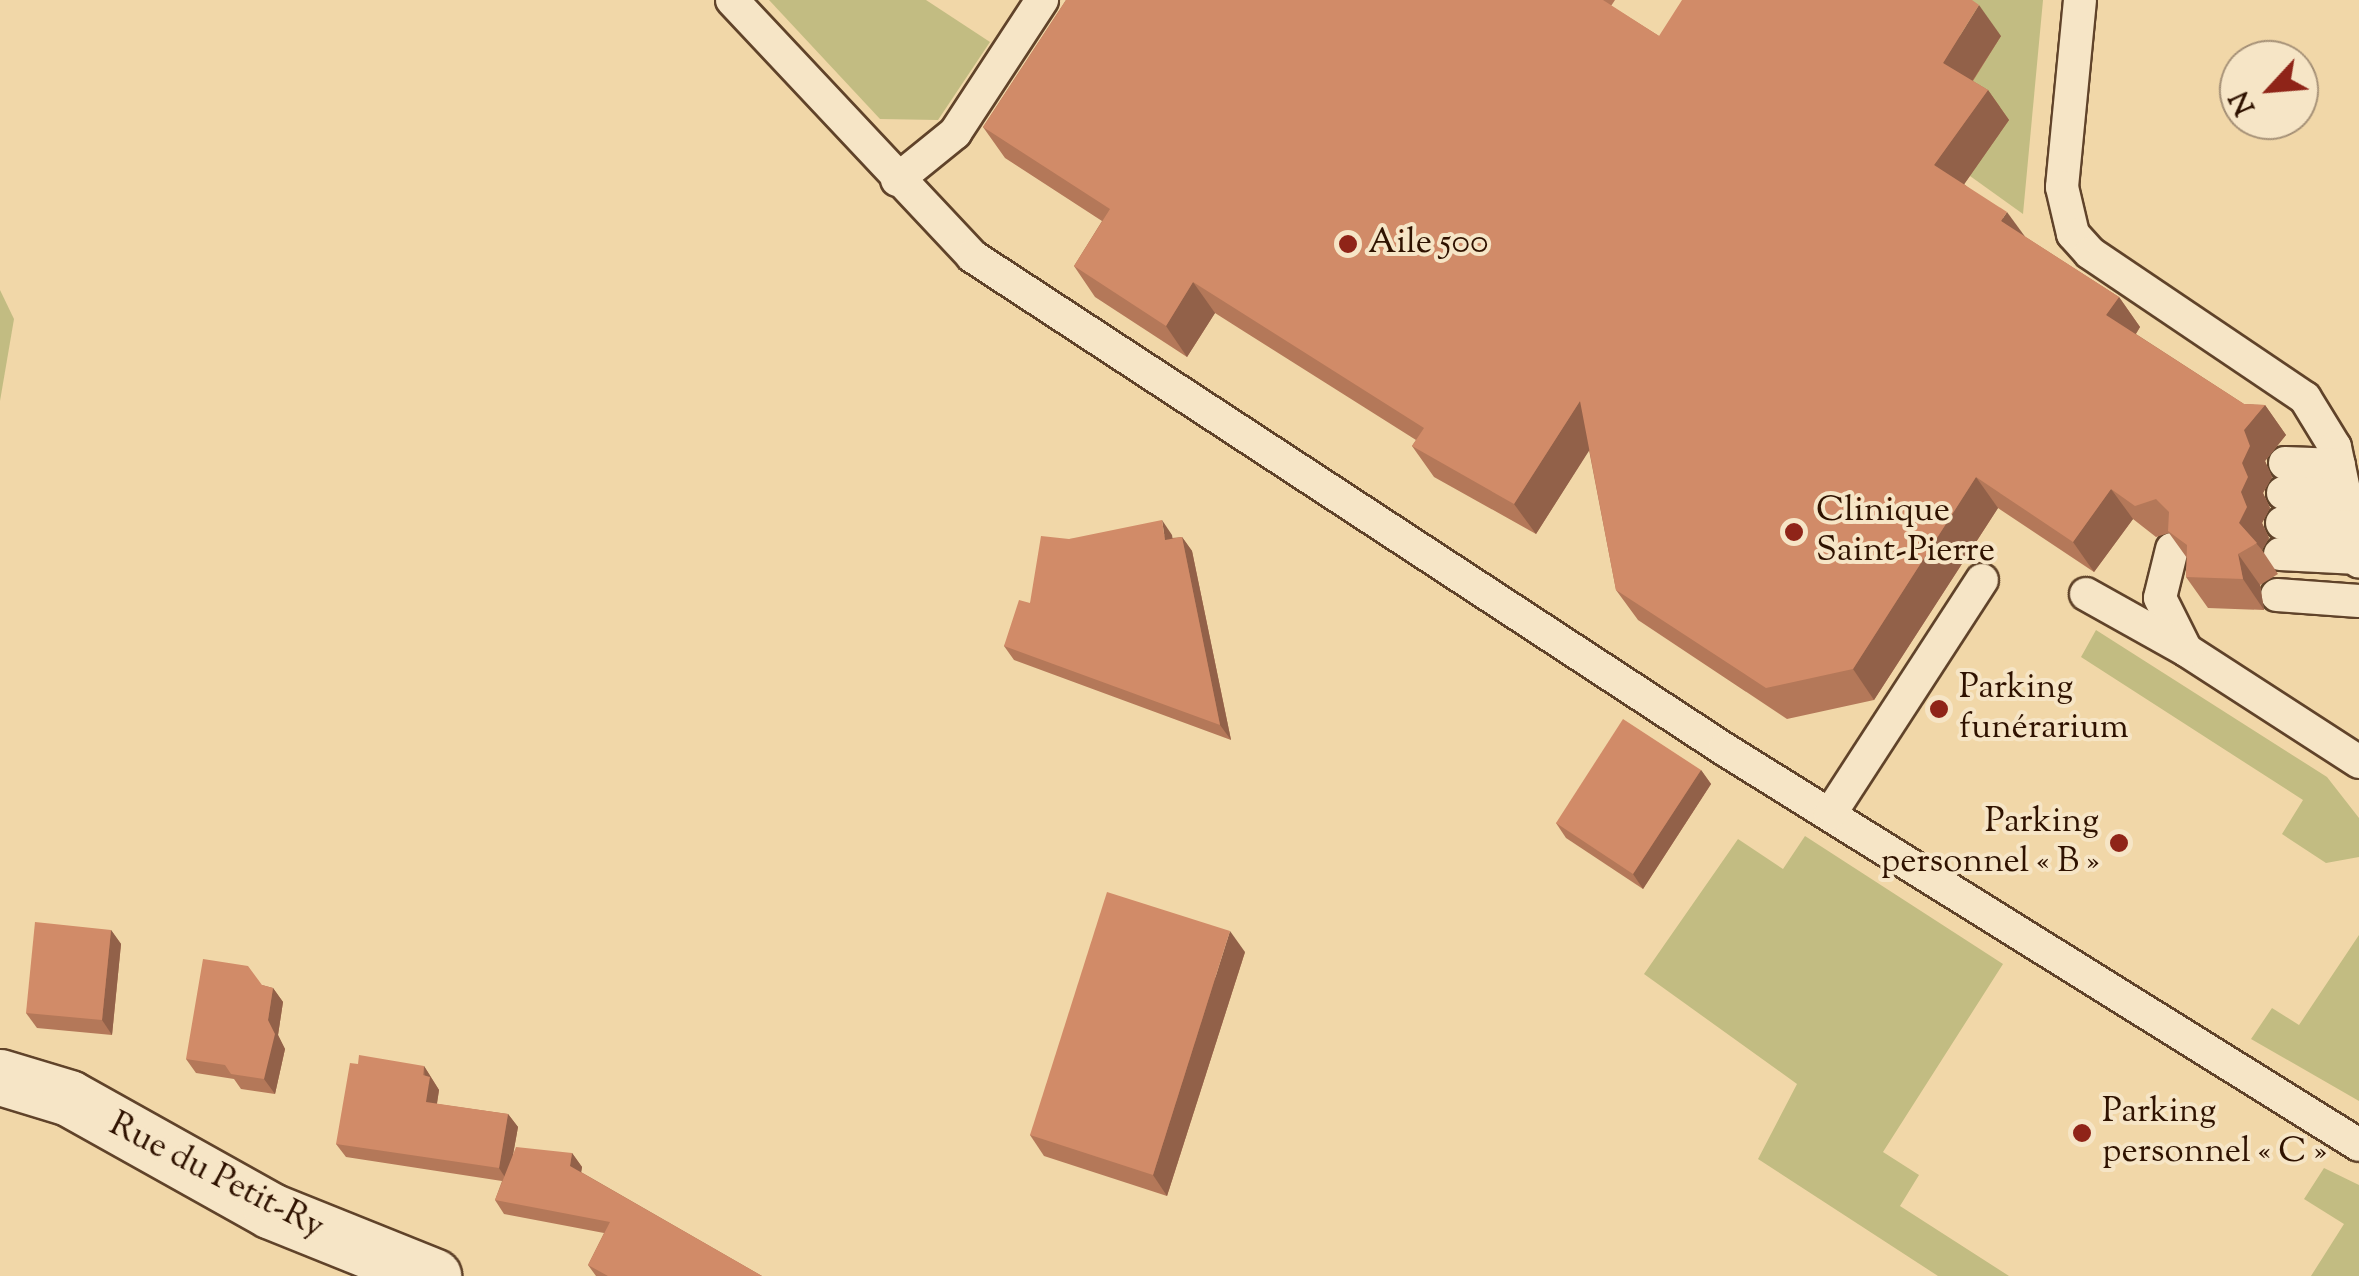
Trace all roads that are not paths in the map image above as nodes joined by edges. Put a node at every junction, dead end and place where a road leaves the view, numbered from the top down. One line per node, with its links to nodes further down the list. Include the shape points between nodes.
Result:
1 (732, 0): 4 (lane)
2 (1042, 0): 4 (lane, via 955,134)
3 (2080, 0): 5 (lane, via 2062,187 2073,234 2090,253 2305,398)
4 (898, 180): 13 (lane, via 972,256)
5 (2351, 521): 5 (lane, via 2282,508)
6 (2172, 549): 11 (lane, via 2160,598)
7 (1982, 580): 13 (lane)
8 (2086, 594): 11 (lane)
9 (2277, 595): 10 (lane)
10 (2359, 601)
11 (2186, 650): 12 (lane)
12 (2359, 762)
13 (1830, 814): 15 (lane)
14 (0, 1077): 16 (street, Rue du Petit-Ry, via 69,1098 271,1211)
15 (2359, 1145)
16 (432, 1276)

